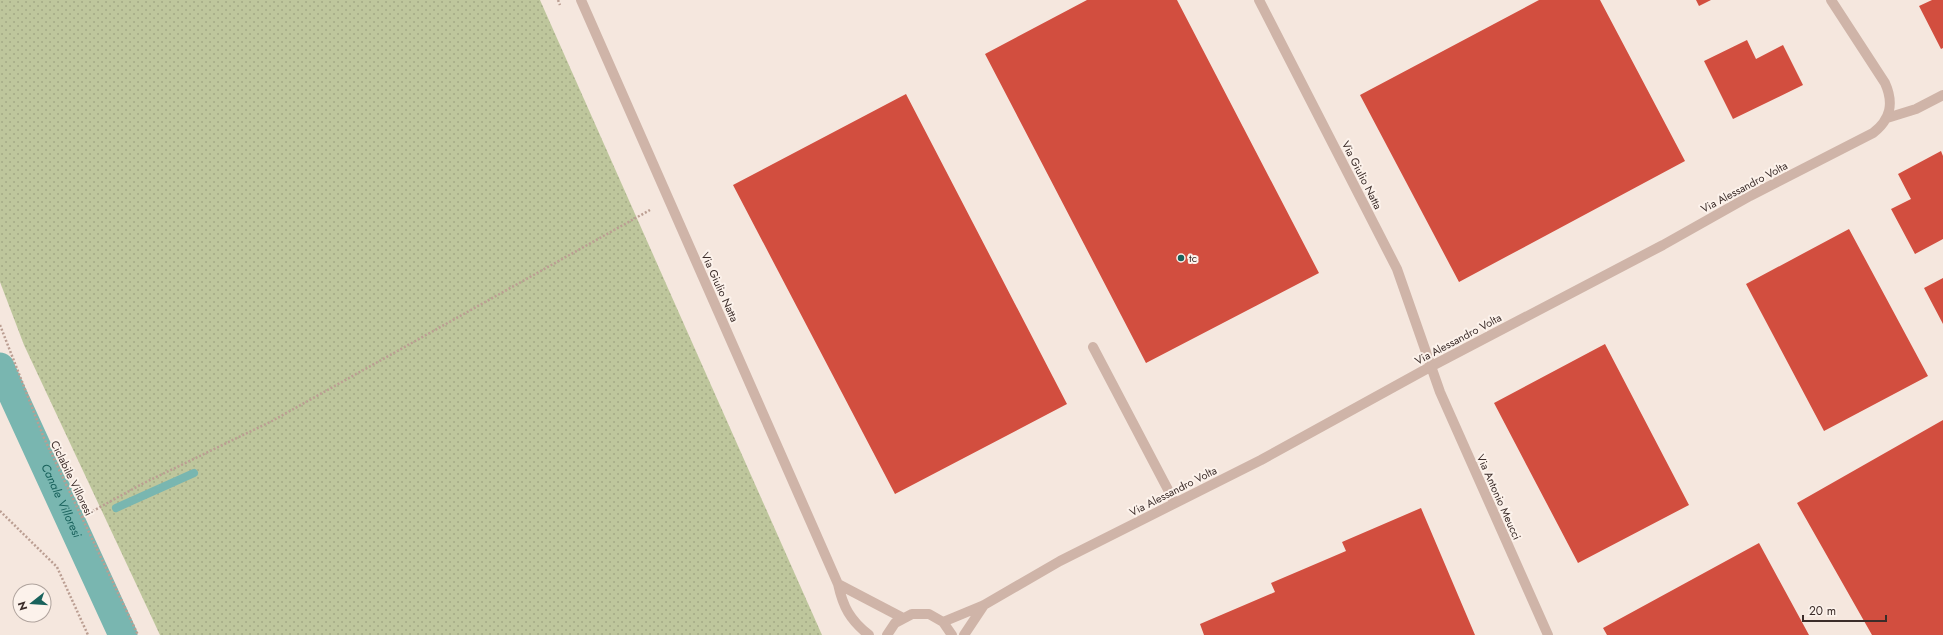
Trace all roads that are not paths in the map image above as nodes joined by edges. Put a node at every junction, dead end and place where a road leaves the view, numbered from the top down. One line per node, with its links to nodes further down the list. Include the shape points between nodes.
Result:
1 (581, 0): 9 (street, Via Giulio Natta)
2 (1259, 0): 7 (street, Via Giulio Natta, via 1397,269)
3 (1831, 0): 5 (street, via 1885,83 1891,100)
4 (1943, 95): 5 (street, Via Alessandro Volta, via 1916,109)
5 (1887, 118): 7 (street, Via Alessandro Volta, via 1878,129 1858,141)
6 (1093, 347): 8 (street)
7 (1430, 367): 8 (street, Via Alessandro Volta, via 1262,460); 17 (street, Via Antonio Meucci)
8 (1175, 503): 10 (street, Via Alessandro Volta, via 1060,561)
9 (838, 584): 11 (street); 13 (street, Via Giulio Natta, via 842,603 848,614)
10 (984, 605): 12 (street, Via Alessandro Volta); 16 (street)
11 (903, 618): 12 (street, via 912,614 929,614); 14 (street, via 895,623)
12 (943, 622): 15 (street)
13 (869, 635)
14 (887, 635)
15 (952, 635)
16 (964, 635)
17 (1548, 635)

